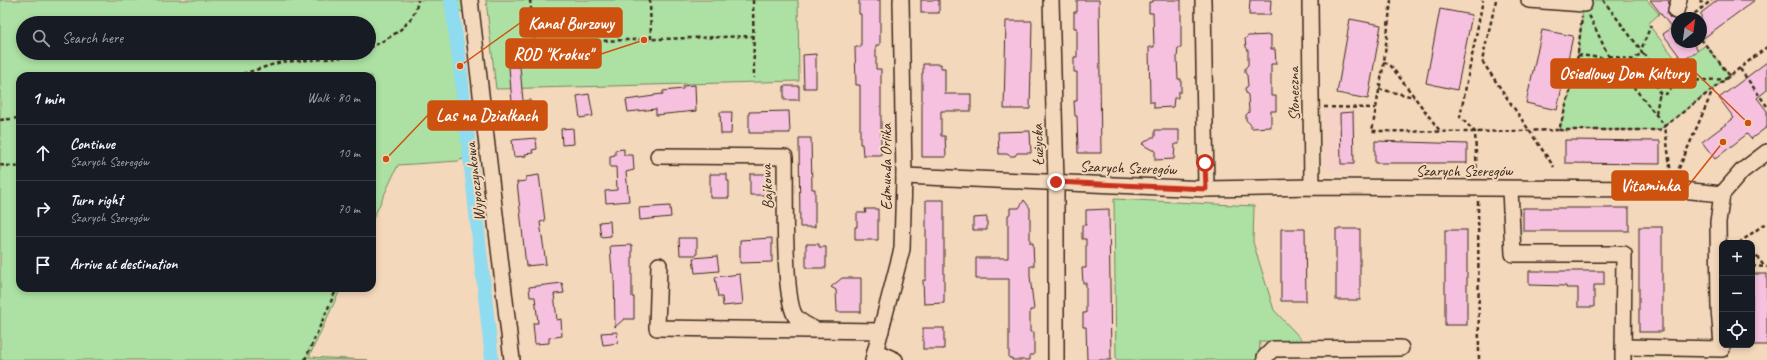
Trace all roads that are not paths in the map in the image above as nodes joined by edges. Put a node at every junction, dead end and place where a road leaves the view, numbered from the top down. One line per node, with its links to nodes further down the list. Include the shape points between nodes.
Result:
1 (470, 0): 23 (street, Wypoczynkowa)
2 (901, 0): 10 (street, Edmunda Orlika)
3 (1051, 0): 11 (street, Łużycka)
4 (1203, 0): 13 (street)
5 (1310, 0): 12 (street, Słoneczna)
6 (1529, 0): 7 (street)
7 (1584, 4)
8 (1767, 152): 15 (street, via 1742,171)
9 (658, 156): 17 (street, Bajkowa, via 785,157 789,296 796,317)
10 (904, 176): 11 (street, Szarych Szeregów); 18 (street, Edmunda Orlika, via 902,250)
11 (1056, 182): 13 (street, Szarych Szeregów); 25 (street, Łużycka)
12 (1312, 187): 13 (street, Szarych Szeregów); 14 (street, Szarych Szeregów)
13 (1206, 189)
14 (1510, 189): 15 (street, Szarych Szeregów, via 1671,189); 21 (street, via 1513,254 1624,254)
15 (1722, 194): 20 (street, via 1718,222)
16 (659, 264): 17 (street, via 657,328)
17 (814, 330): 18 (street)
18 (881, 331): 22 (street, Edmunda Orlika)
19 (1401, 348): 26 (street, via 1274,349)
20 (1722, 350): 21 (street, via 1676,348)
21 (1623, 353)
22 (874, 355): 24 (street)
23 (512, 360)
24 (895, 360)
25 (1056, 360)
26 (1265, 360)

